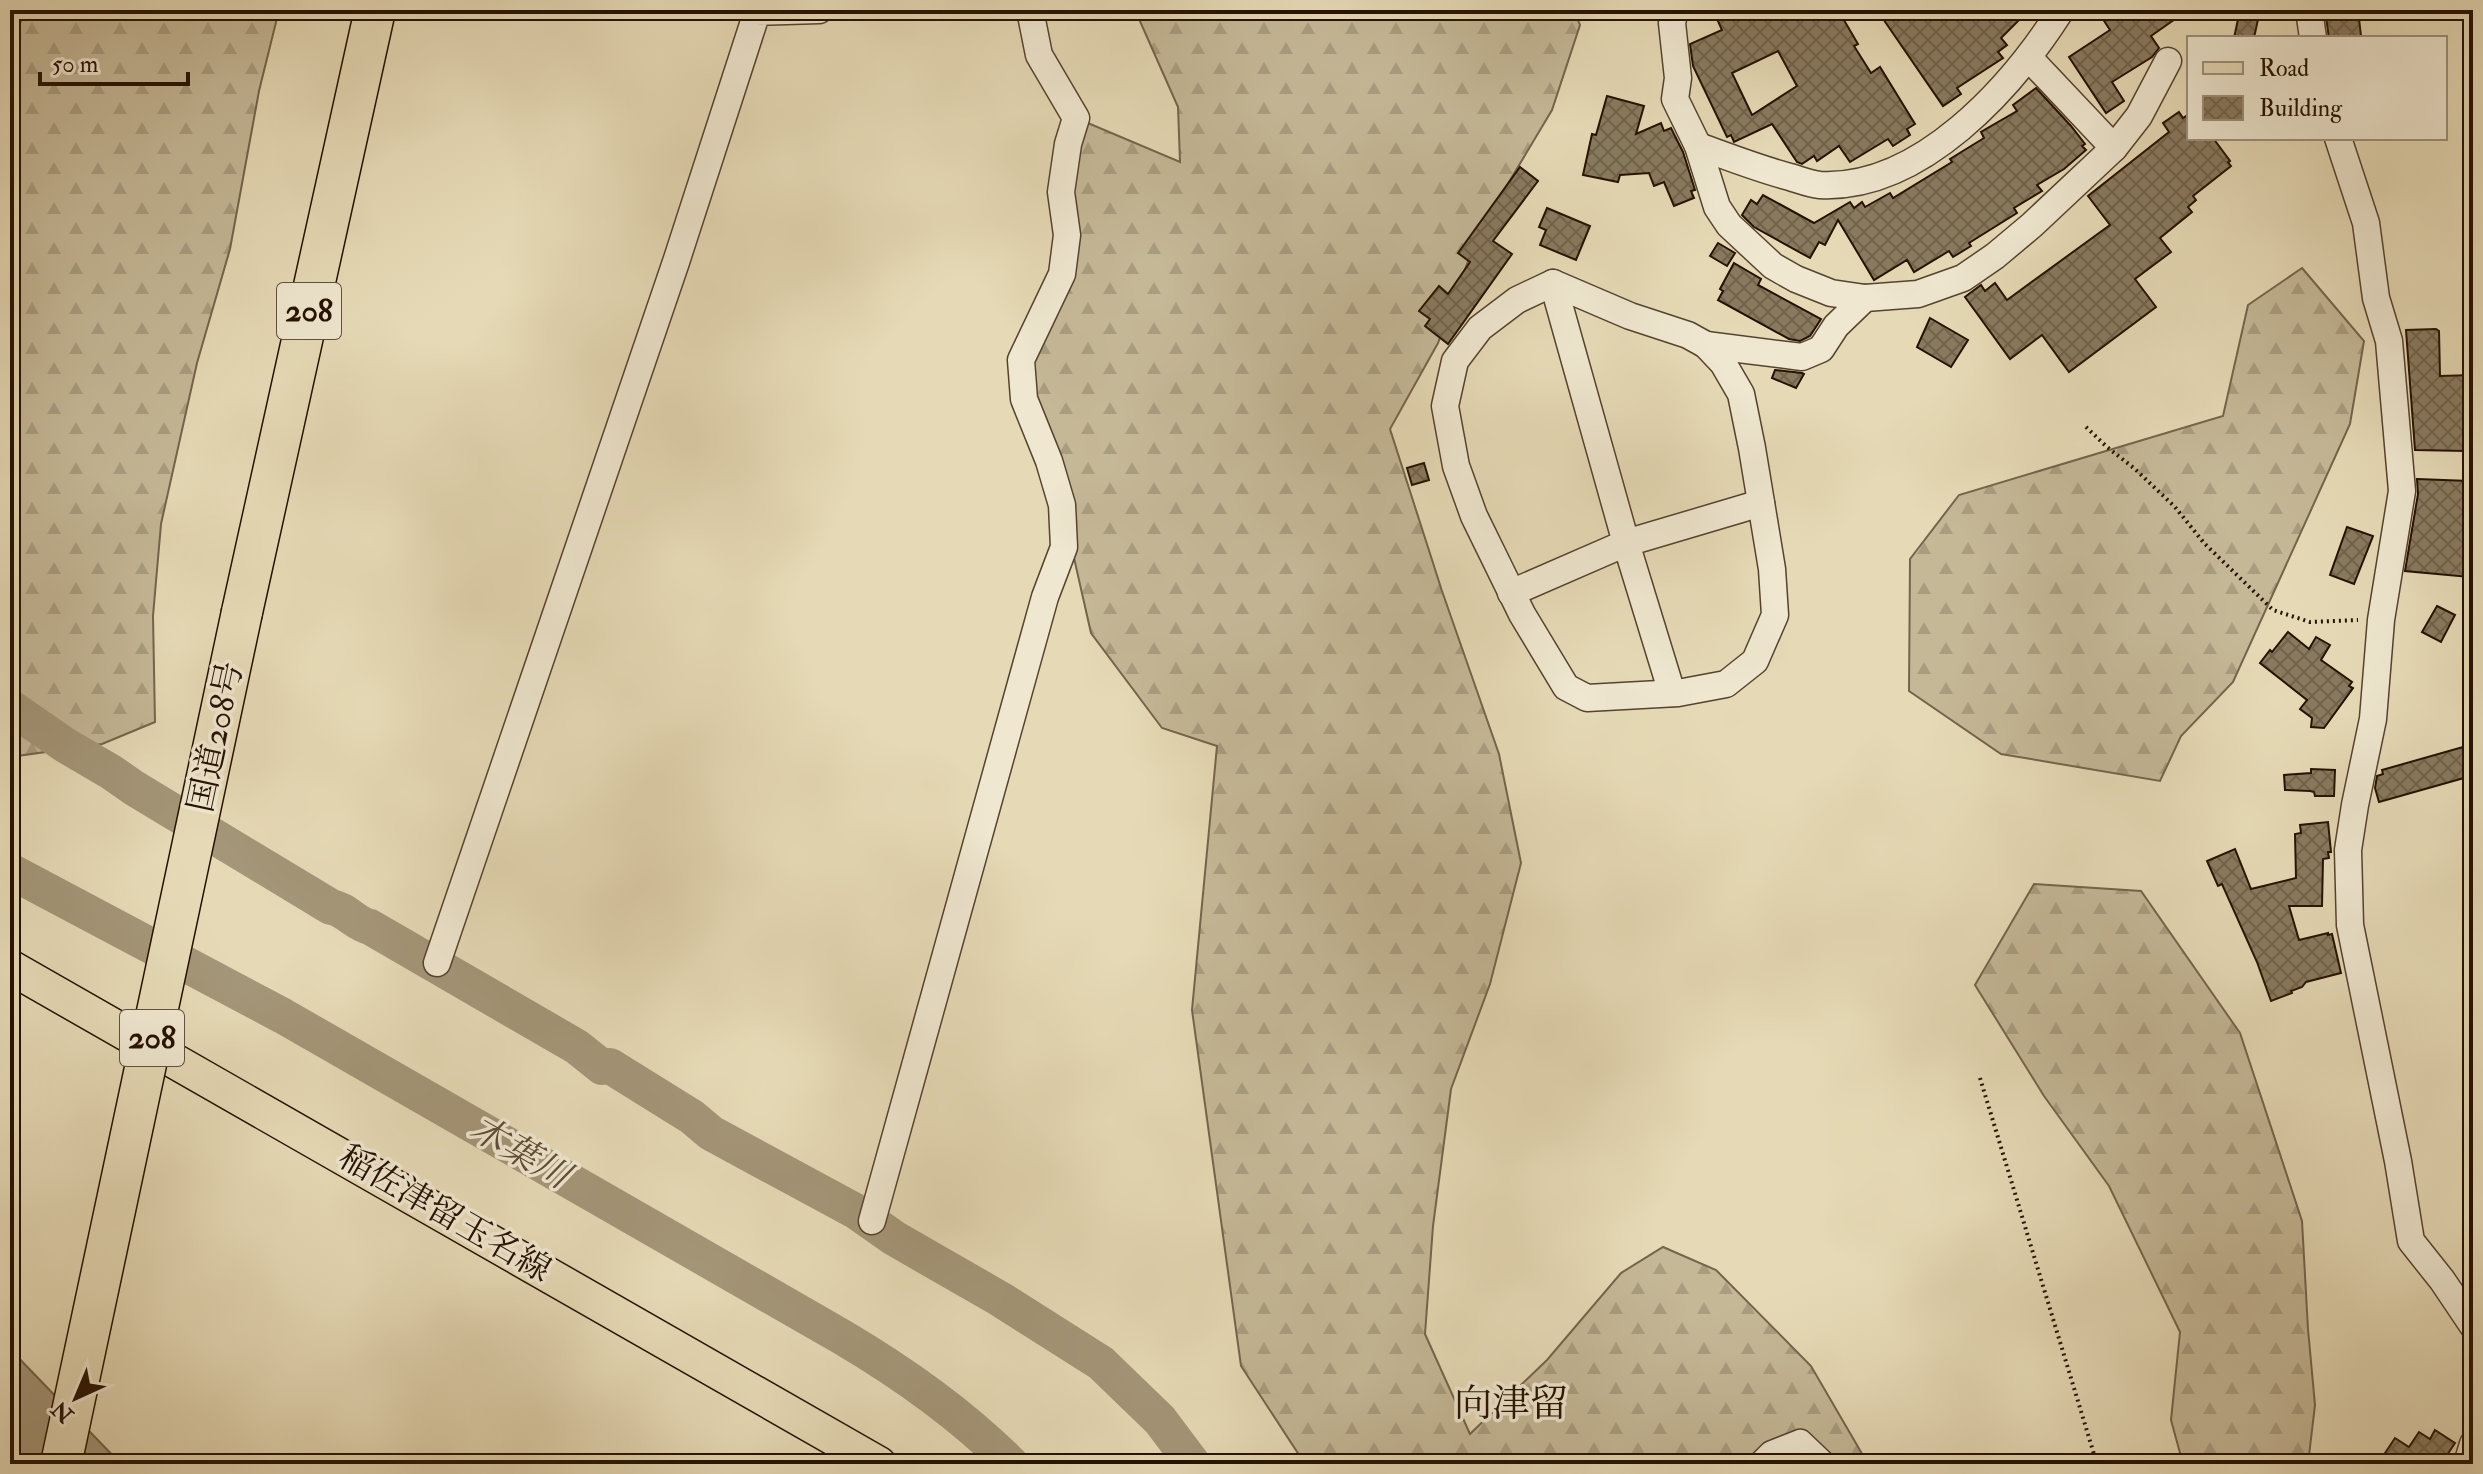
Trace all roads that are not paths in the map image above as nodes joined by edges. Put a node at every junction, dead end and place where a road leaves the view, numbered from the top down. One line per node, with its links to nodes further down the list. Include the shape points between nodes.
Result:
1 (375, 10): 25 (highway, 国道208号 / 208, bridge)
2 (819, 10): 20 (street, via 757,12)
3 (1030, 10): 22 (street, via 1039,55 1076,118 1061,192 1067,235 1062,274 1021,360 1024,399 1062,505 1064,547 1045,597)
4 (2061, 10): 8 (street)
5 (2309, 10): 7 (street)
6 (1679, 14): 11 (street, via 1675,99)
7 (2313, 36)
8 (2029, 58): 11 (street, via 1940,144 1891,172 1860,182 1818,185); 12 (street)
9 (2168, 61): 12 (street, via 2139,116)
10 (2339, 140): 23 (street, via 2366,223 2376,298 2389,341 2402,491 2381,620 2373,719 2348,850 2350,925 2411,1241)
11 (1698, 146): 14 (street, via 1717,207 1773,266 1831,293)
12 (2114, 148): 14 (street, via 2032,225 1963,278 1918,294)
13 (1553, 283): 15 (street); 17 (street); 18 (street, via 1517,300 1480,328 1455,361 1445,406 1456,466)
14 (1865, 298): 15 (street, via 1821,349 1802,357)
15 (1706, 345): 16 (street, via 1741,394)
16 (1761, 503): 17 (street); 19 (street, via 1775,615 1755,661 1726,684)
17 (1626, 543): 18 (street); 19 (street)
18 (1511, 593): 19 (street, via 1566,687 1587,698)
19 (1672, 693)
20 (437, 963)
21 (10, 967): 26 (main road, 稲佐津留玉名線)
22 (872, 1221)
23 (2473, 1326)
24 (2473, 1444): 29 (street)
25 (61, 1464)
26 (879, 1464)
27 (1762, 1464): 28 (street, via 1800,1443)
28 (1822, 1464)
29 (2467, 1464)

